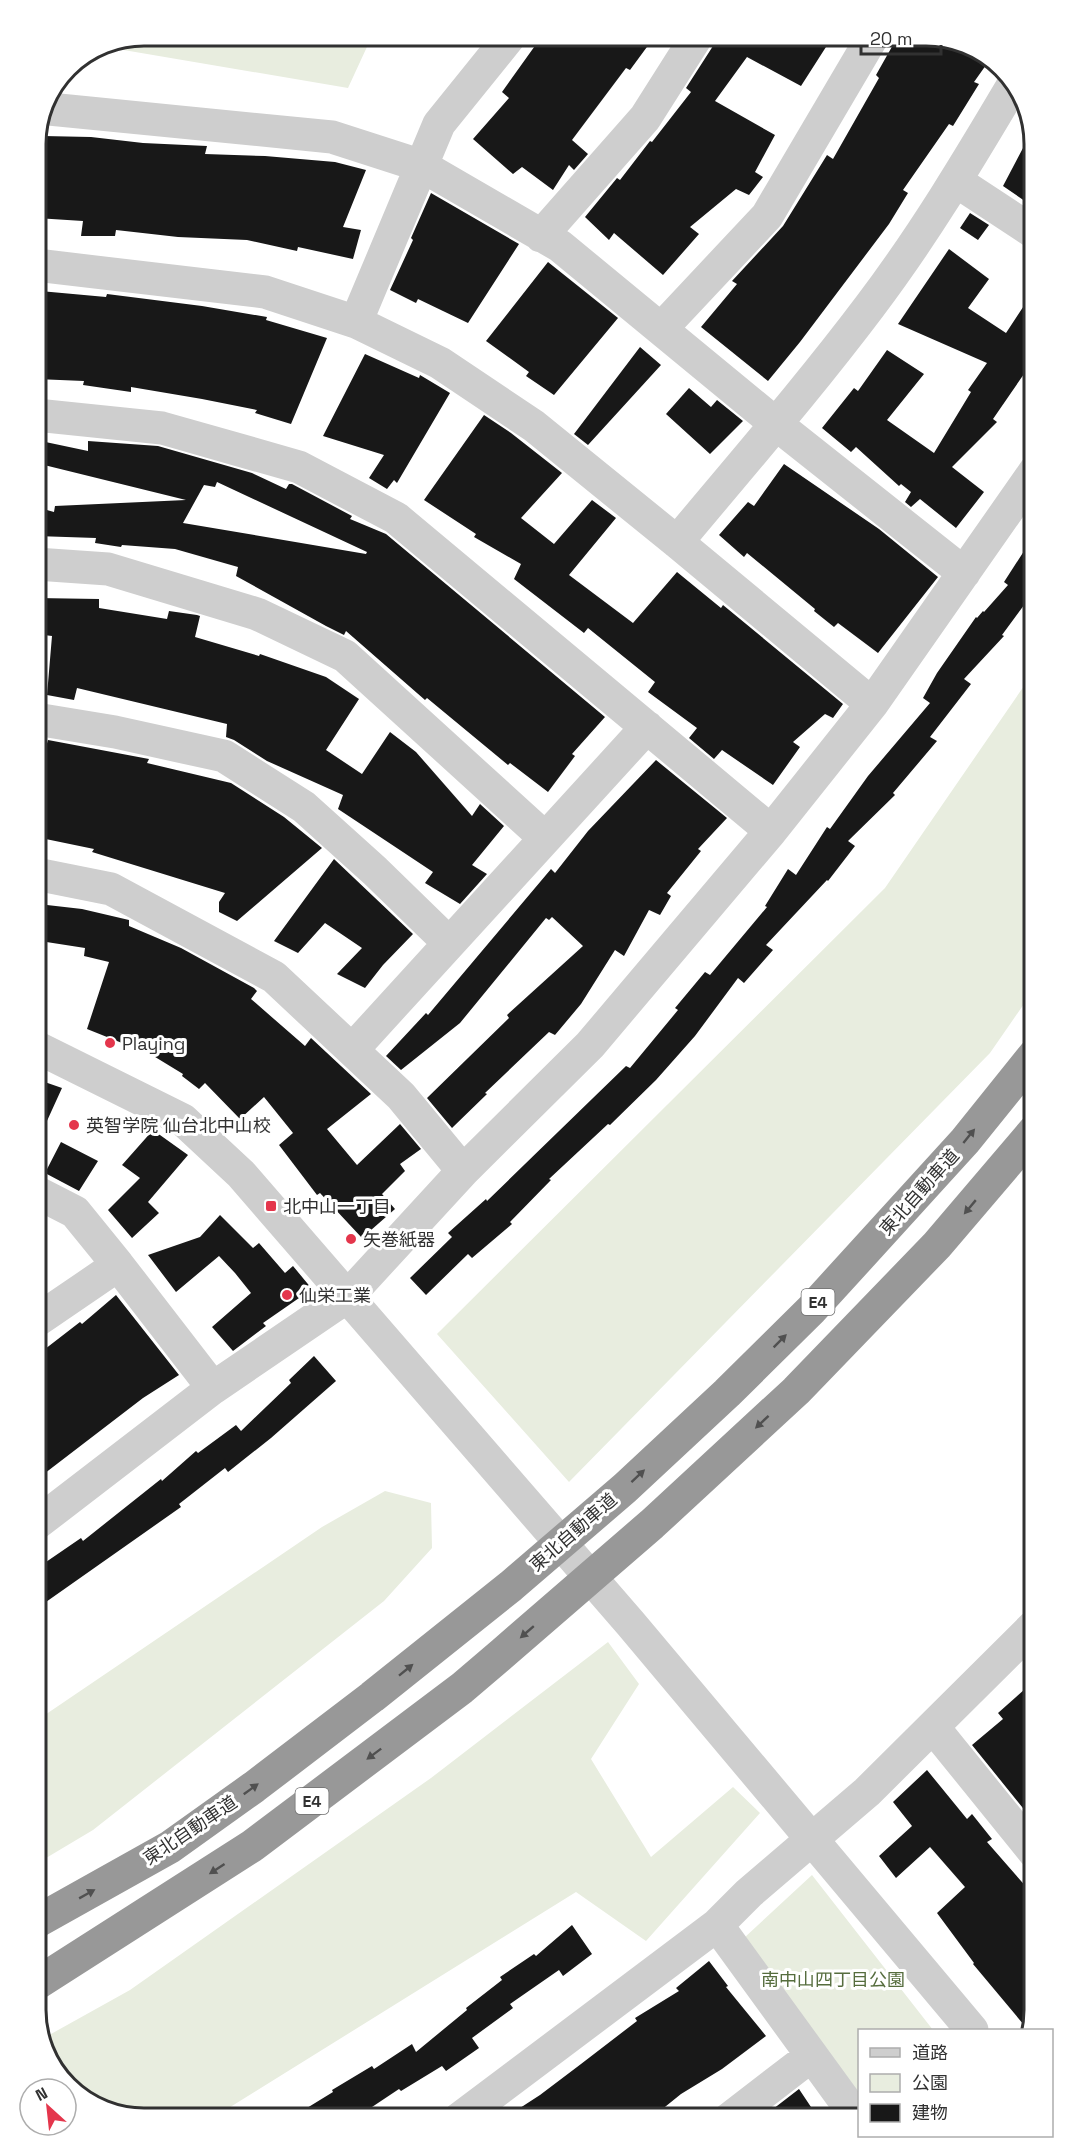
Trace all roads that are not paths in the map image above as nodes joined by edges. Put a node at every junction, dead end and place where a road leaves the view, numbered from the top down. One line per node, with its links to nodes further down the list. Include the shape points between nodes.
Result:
1 (502, 46): 6 (street, via 439,124)
2 (689, 47): 9 (street, via 645,118)
3 (867, 47): 12 (street, via 767,216)
4 (1009, 92): 7 (street)
5 (53, 109): 6 (street, via 332,137)
6 (422, 166): 9 (street); 11 (street)
7 (956, 181): 8 (street); 14 (street, via 871,305)
8 (1024, 226)
9 (542, 236): 12 (street, via 560,246)
10 (47, 266): 11 (street, via 265,292)
11 (356, 322): 16 (street, via 440,363 534,426)
12 (661, 329): 14 (street)
13 (47, 416): 21 (street, via 162,428 299,467 396,518)
14 (776, 424): 16 (street); 18 (street)
15 (1024, 487): 18 (street)
16 (677, 542): 19 (street)
17 (47, 565): 23 (street, via 108,569 257,614 345,656)
18 (964, 573): 19 (street)
19 (872, 704): 22 (street)
20 (47, 721): 25 (street, via 224,756 304,807)
21 (647, 727): 22 (street); 23 (street)
22 (771, 831): 30 (street, via 590,1046)
23 (545, 838): 25 (street)
24 (47, 876): 26 (street, via 111,889 274,977)
25 (449, 943): 26 (street)
26 (352, 1050): 30 (street, via 401,1095)
27 (47, 1052): 33 (street, via 183,1120 241,1174)
28 (1024, 1068): 40 (highway, 東北自動車道 / E4, one-way to 28, via 170,1846 235,1800 372,1697 625,1488 812,1309 965,1141)
29 (1024, 1143): 42 (highway, E4, one-way to 42, via 938,1245 796,1390 608,1563 462,1688 252,1846)
30 (463, 1171): 33 (street)
31 (46, 1197): 32 (street, via 75,1212)
32 (118, 1265): 34 (street); 35 (street)
33 (348, 1296): 35 (street); 43 (street, via 631,1624)
34 (46, 1314)
35 (213, 1388): 36 (street)
36 (46, 1516)
37 (1024, 1636): 38 (street)
38 (933, 1727): 39 (street); 41 (street, via 867,1792)
39 (1024, 1839)
40 (46, 1917)
41 (717, 1925): 44 (street); 45 (street)
42 (46, 1978)
43 (970, 2029)
44 (811, 2056): 46 (street); 47 (street)
45 (497, 2108)
46 (743, 2108)
47 (850, 2108)

